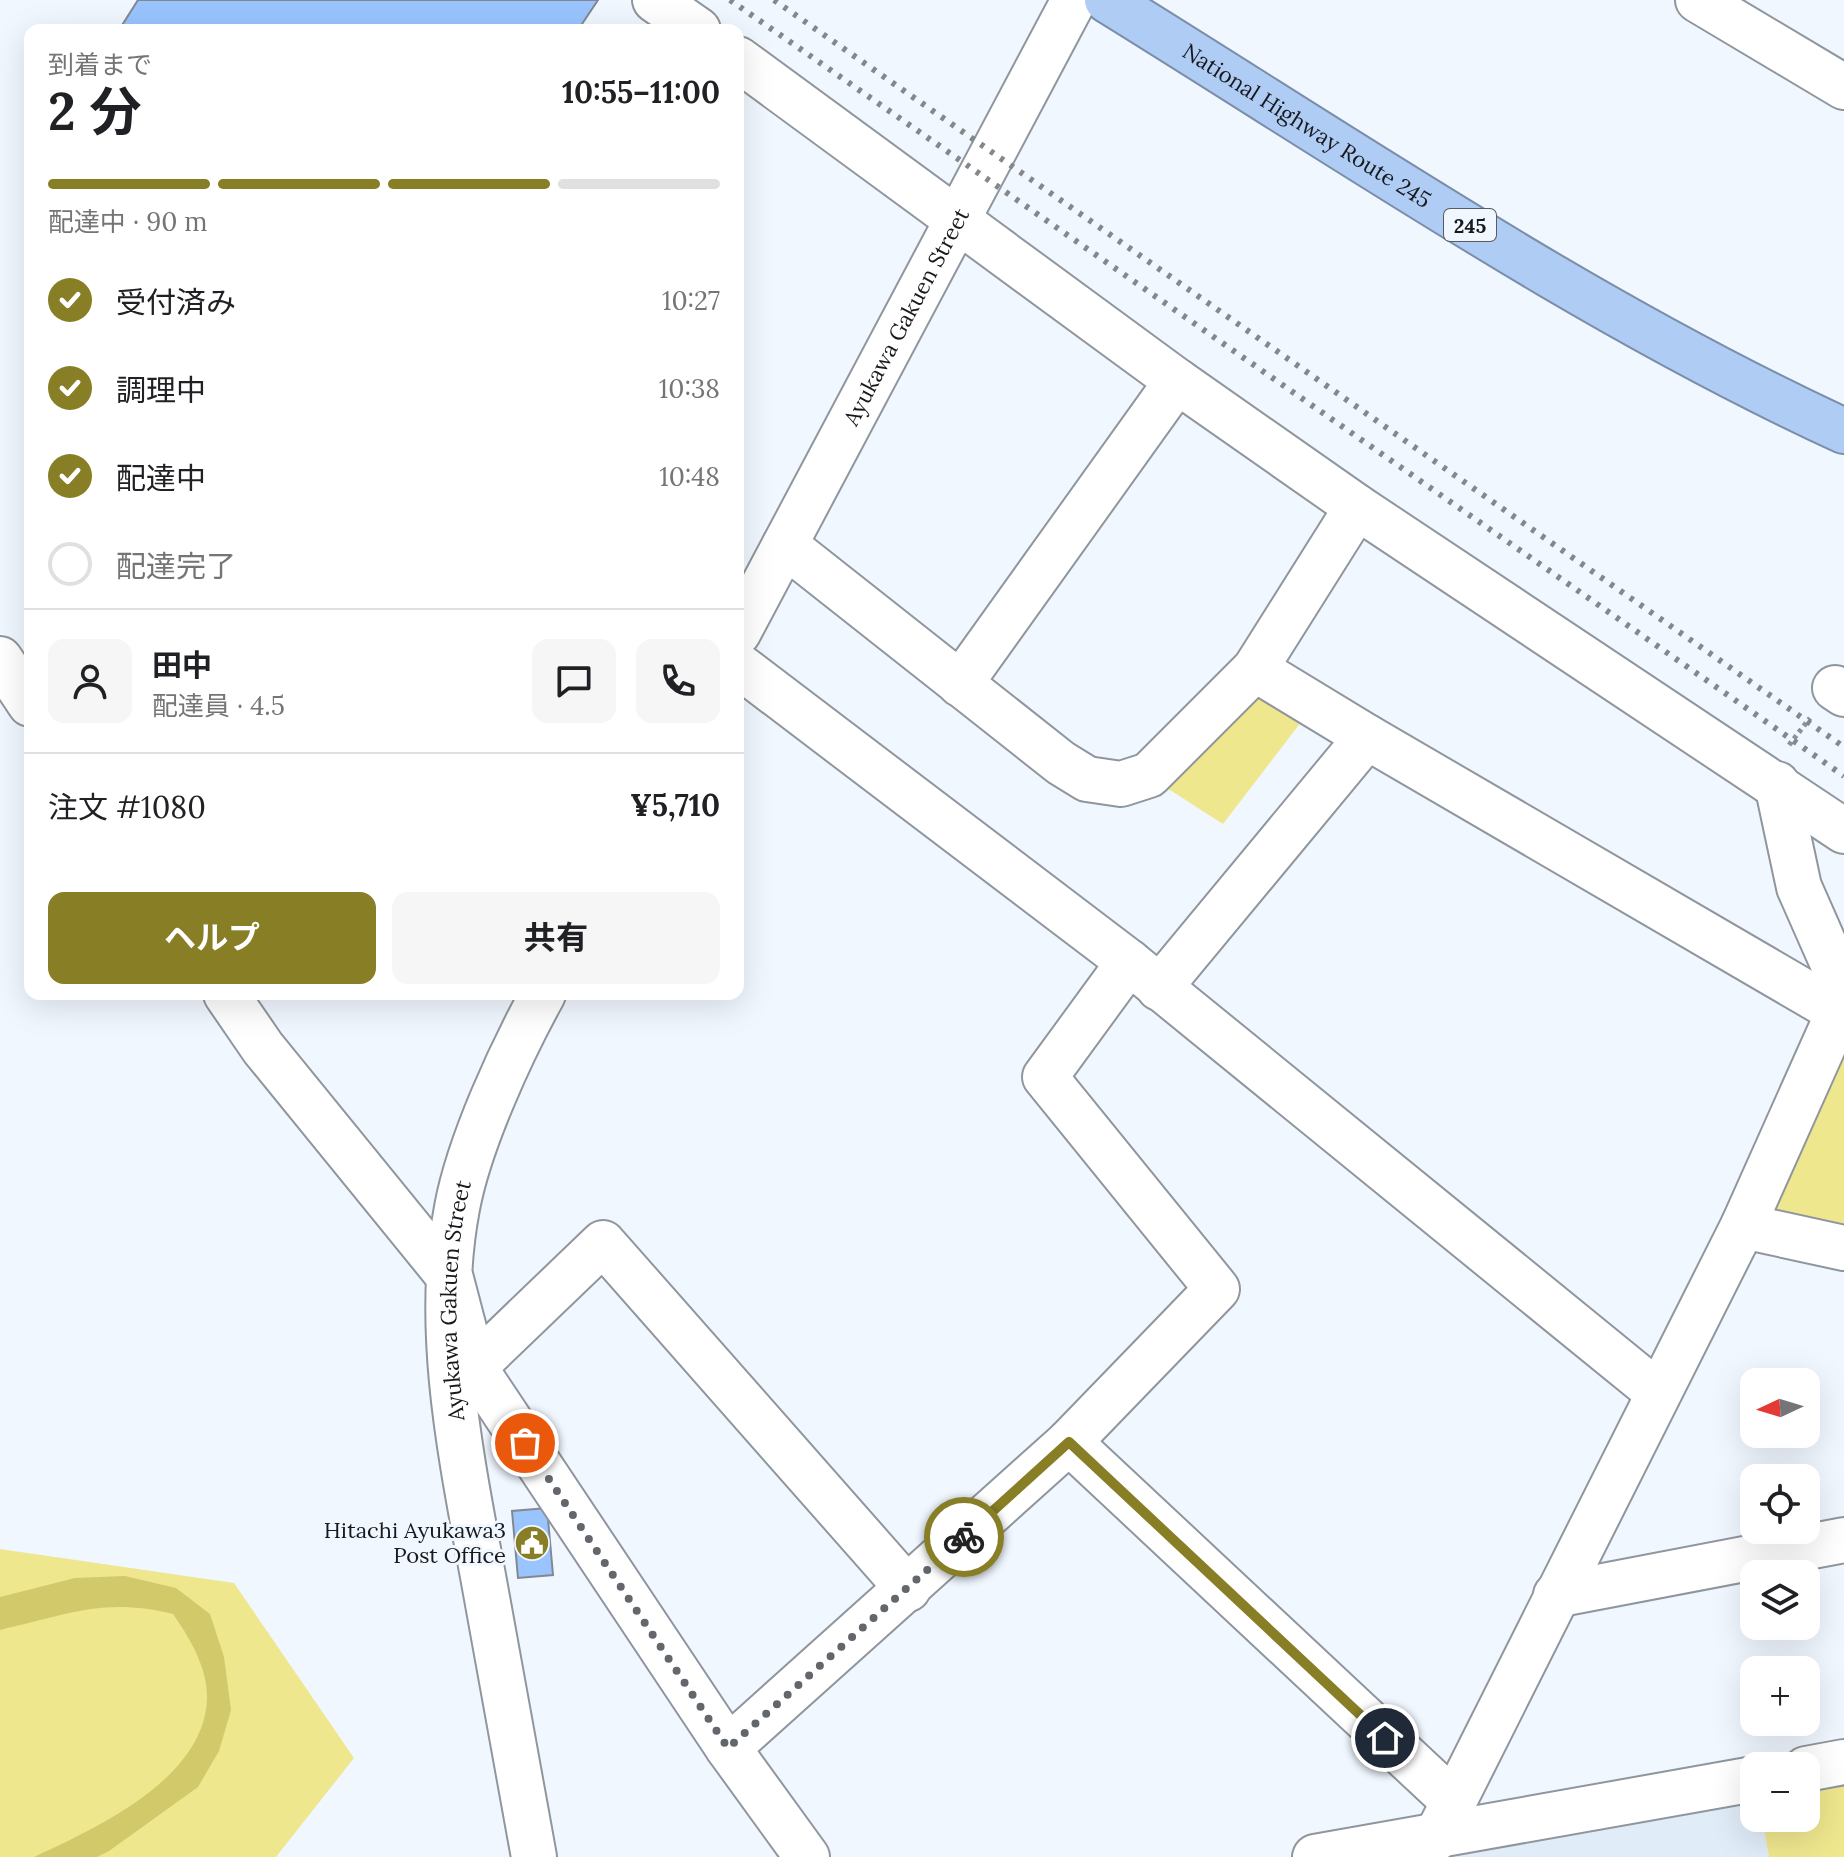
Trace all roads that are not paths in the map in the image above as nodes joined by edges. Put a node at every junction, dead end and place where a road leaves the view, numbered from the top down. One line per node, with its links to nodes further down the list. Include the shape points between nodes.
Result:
1 (655, 0): 5 (street)
2 (1074, 0): 8 (street, Ayukawa Gakuen Street)
3 (1107, 0): 10 (highway, National Highway Route 245 / 245, via 1532,263 1686,351)
4 (1698, 0): 7 (street)
5 (689, 24)
6 (744, 63): 8 (street)
7 (1844, 87)
8 (957, 218): 9 (street); 12 (street, Ayukawa Gakuen Street)
9 (1177, 381): 11 (street); 17 (street)
10 (1844, 431)
11 (1357, 507): 15 (street); 20 (street)
12 (785, 545): 13 (street, Ayukawa Gakuen Street); 17 (street)
13 (744, 622)
14 (0, 659): 18 (street)
15 (1255, 669): 17 (street, via 1149,775 1121,784 1087,779 1061,763); 19 (street)
16 (744, 670): 22 (street)
17 (960, 684)
18 (24, 695)
19 (1367, 737): 22 (street); 25 (street)
20 (1777, 784): 21 (street); 25 (street, via 1799,887)
21 (1844, 831)
22 (1144, 975): 30 (street); 31 (street, via 1045,1077 1217,1289)
23 (230, 1000): 28 (street, via 263,1048)
24 (540, 1000): 28 (street, Ayukawa Gakuen Street, via 513,1053 457,1207)
25 (1842, 1000): 26 (street)
26 (1743, 1226): 27 (street); 30 (street)
27 (1844, 1248)
28 (451, 1279): 29 (street); 40 (street, Ayukawa Gakuen Street, via 452,1379 464,1471)
29 (474, 1367): 33 (street, via 603,1243); 35 (street)
30 (1657, 1392): 34 (street)
31 (1069, 1442): 33 (street); 39 (street)
32 (1844, 1540): 34 (street)
33 (908, 1589): 35 (street)
34 (1556, 1595): 39 (street)
35 (728, 1748): 41 (street)
36 (1844, 1762): 37 (street)
37 (1820, 1766)
38 (1740, 1781): 39 (street)
39 (1444, 1820): 42 (street)
40 (534, 1857)
41 (807, 1857)
42 (1315, 1857)

